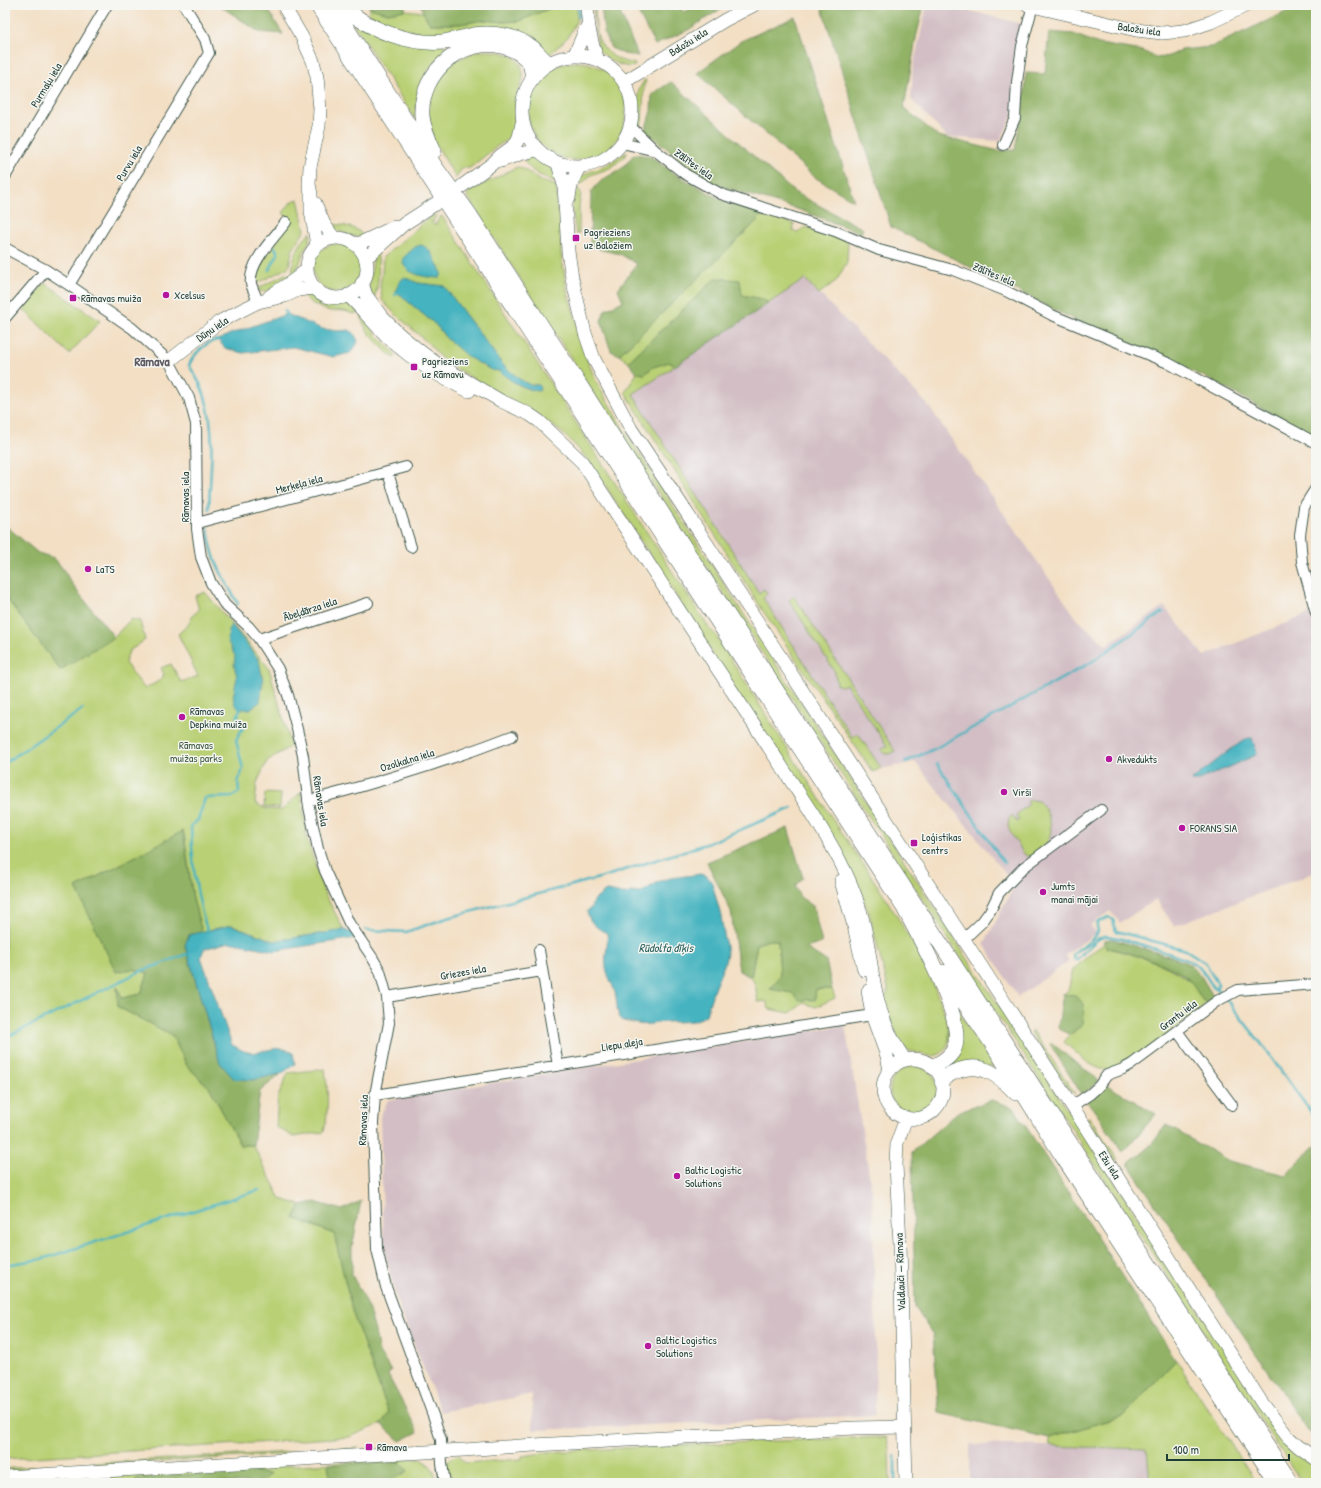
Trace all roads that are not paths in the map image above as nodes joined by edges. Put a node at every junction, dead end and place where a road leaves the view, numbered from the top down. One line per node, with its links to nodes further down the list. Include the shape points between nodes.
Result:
1 (107, 5): 27 (street, Purmaļu iela)
2 (184, 5): 42 (street, Purvu iela, via 205,39 209,54)
3 (283, 5): 29 (main road, via 305,43 317,77 320,109 310,167)
4 (317, 5): 62 (highway, via 712,611 904,908)
5 (332, 5): 26 (highway)
6 (343, 5): 14 (highway, via 367,23 402,38 444,42 485,34 505,36 533,49)
7 (587, 5): 11 (main road)
8 (754, 5): 16 (main road, Baložu iela)
9 (1031, 5): 10 (main road, Baložu iela, via 1136,30 1162,33 1184,31); 20 (street, via 1022,46 1015,118)
10 (1247, 5)
11 (588, 24): 12 (main road); 13 (main road, via 590,39)
12 (574, 56): 13 (main road); 14 (main road)
13 (598, 60): 16 (main road, via 611,67)
14 (548, 64): 15 (main road)
15 (533, 76): 17 (main road, via 523,96); 26 (highway, via 530,64 524,57 509,48 492,45 466,49 450,57 440,66 428,84 422,117 436,156)
16 (624, 82): 18 (main road, via 632,104)
17 (522, 124): 21 (main road); 23 (main road, via 520,137 515,145)
18 (630, 126): 19 (main road); 22 (street, Zālītes iela)
19 (622, 143): 22 (street, Zālītes iela); 25 (main road, via 602,160)
20 (1003, 145)
21 (537, 150): 23 (main road); 24 (main road)
22 (656, 151): 49 (street, Zālītes iela, via 686,174 721,194 835,231 879,250 953,270 1006,291 1052,315 1168,363)
23 (492, 164): 28 (main road)
24 (558, 164): 25 (main road); 31 (main road, via 564,185)
25 (580, 166): 31 (main road, via 570,185)
26 (436, 168): 87 (highway, via 470,215)
27 (5, 177)
28 (462, 186)
29 (311, 194): 34 (main road, via 324,224); 35 (main road)
30 (435, 204): 33 (main road)
31 (566, 212): 63 (main road, Ežu iela, via 572,278 585,333 594,359 617,406)
32 (286, 222): 45 (street, via 253,268 251,284)
33 (404, 224): 36 (main road, via 392,227); 38 (main road)
34 (334, 238): 35 (main road); 36 (main road)
35 (316, 245): 39 (main road, via 308,258)
36 (356, 245): 38 (main road)
37 (5, 248): 40 (street, Rāmavas iela)
38 (366, 258): 41 (main road, via 366,275)
39 (306, 269): 43 (main road); 45 (main road, Dūņu iela, via 294,280)
40 (46, 270): 42 (street, Rāmavas iela); 46 (street)
41 (362, 283): 44 (main road); 48 (main road, via 371,304 399,334 436,363)
42 (69, 285): 47 (street, Rāmavas iela, via 132,328)
43 (314, 288): 44 (main road, via 330,297); 45 (main road, Dūņu iela)
44 (348, 295): 48 (main road, via 390,339 422,365 453,383)
45 (261, 301): 47 (main road, Dūņu iela, via 219,322)
46 (5, 318)
47 (169, 361): 53 (street, Rāmavas iela, via 189,398 196,424)
48 (501, 401): 61 (main road, via 539,421 582,462)
49 (1316, 443)
50 (406, 467): 51 (street, Merķeļa iela)
51 (388, 473): 53 (street, Merķeļa iela); 54 (street)
52 (1316, 488): 56 (street, via 1304,507 1300,535 1302,562)
53 (197, 523): 57 (street, Rāmavas iela, via 201,557 211,583 226,605)
54 (411, 548)
55 (368, 603): 57 (street, Ābeļdārza iela)
56 (1316, 613)
57 (259, 639): 59 (street, Rāmavas iela, via 278,669 288,695 297,729)
58 (512, 736): 59 (street, Ozolkalna iela, via 456,757)
59 (308, 801): 67 (street, Rāmavas iela, via 318,849 327,876 349,923 380,971)
60 (1101, 810): 63 (street, via 1024,867 999,893 982,922)
61 (830, 844): 68 (main road, via 857,939); 70 (main road, via 842,863 857,901 882,1014 890,1036)
62 (919, 936): 72 (highway, via 945,994 956,1029 954,1049 947,1059); 78 (highway)
63 (964, 939): 77 (main road, Ežu iela)
64 (539, 950): 65 (street)
65 (542, 971): 67 (street, Griezes iela); 71 (street)
66 (1316, 984): 69 (street, Grantu iela, via 1238,990 1217,1000)
67 (387, 997): 75 (street, Rāmavas iela, via 389,1022)
68 (872, 1015): 71 (street, Liepu aleja); 73 (main road)
69 (1177, 1031): 76 (street); 77 (street, Grantu iela, via 1132,1064 1107,1075 1090,1094)
70 (905, 1060): 72 (main road, via 926,1062); 73 (main road)
71 (558, 1066): 75 (street, Liepu aleja)
72 (933, 1067): 74 (main road)
73 (890, 1070): 79 (main road, via 884,1083 886,1100 891,1108)
74 (942, 1082): 78 (highway, via 950,1073 965,1068 984,1069 1006,1082); 79 (main road, via 942,1098 936,1109 924,1117)
75 (375, 1095): 81 (street, Rāmavas iela, via 377,1249 386,1287 434,1418)
76 (1232, 1105)
77 (1072, 1106): 82 (main road, Ežu iela, via 1262,1403 1288,1437)
78 (1038, 1117): 86 (highway)
79 (906, 1118): 80 (main road, Valdlauči — Rāmava, via 897,1143 896,1165)
80 (905, 1427): 81 (main road); 85 (main road, Valdlauči — Rāmava)
81 (442, 1451): 83 (main road); 84 (street, Rāmavas iela)
82 (1316, 1459)
83 (5, 1477)
84 (445, 1483)
85 (906, 1483)
86 (1277, 1483)
87 (1291, 1483)

